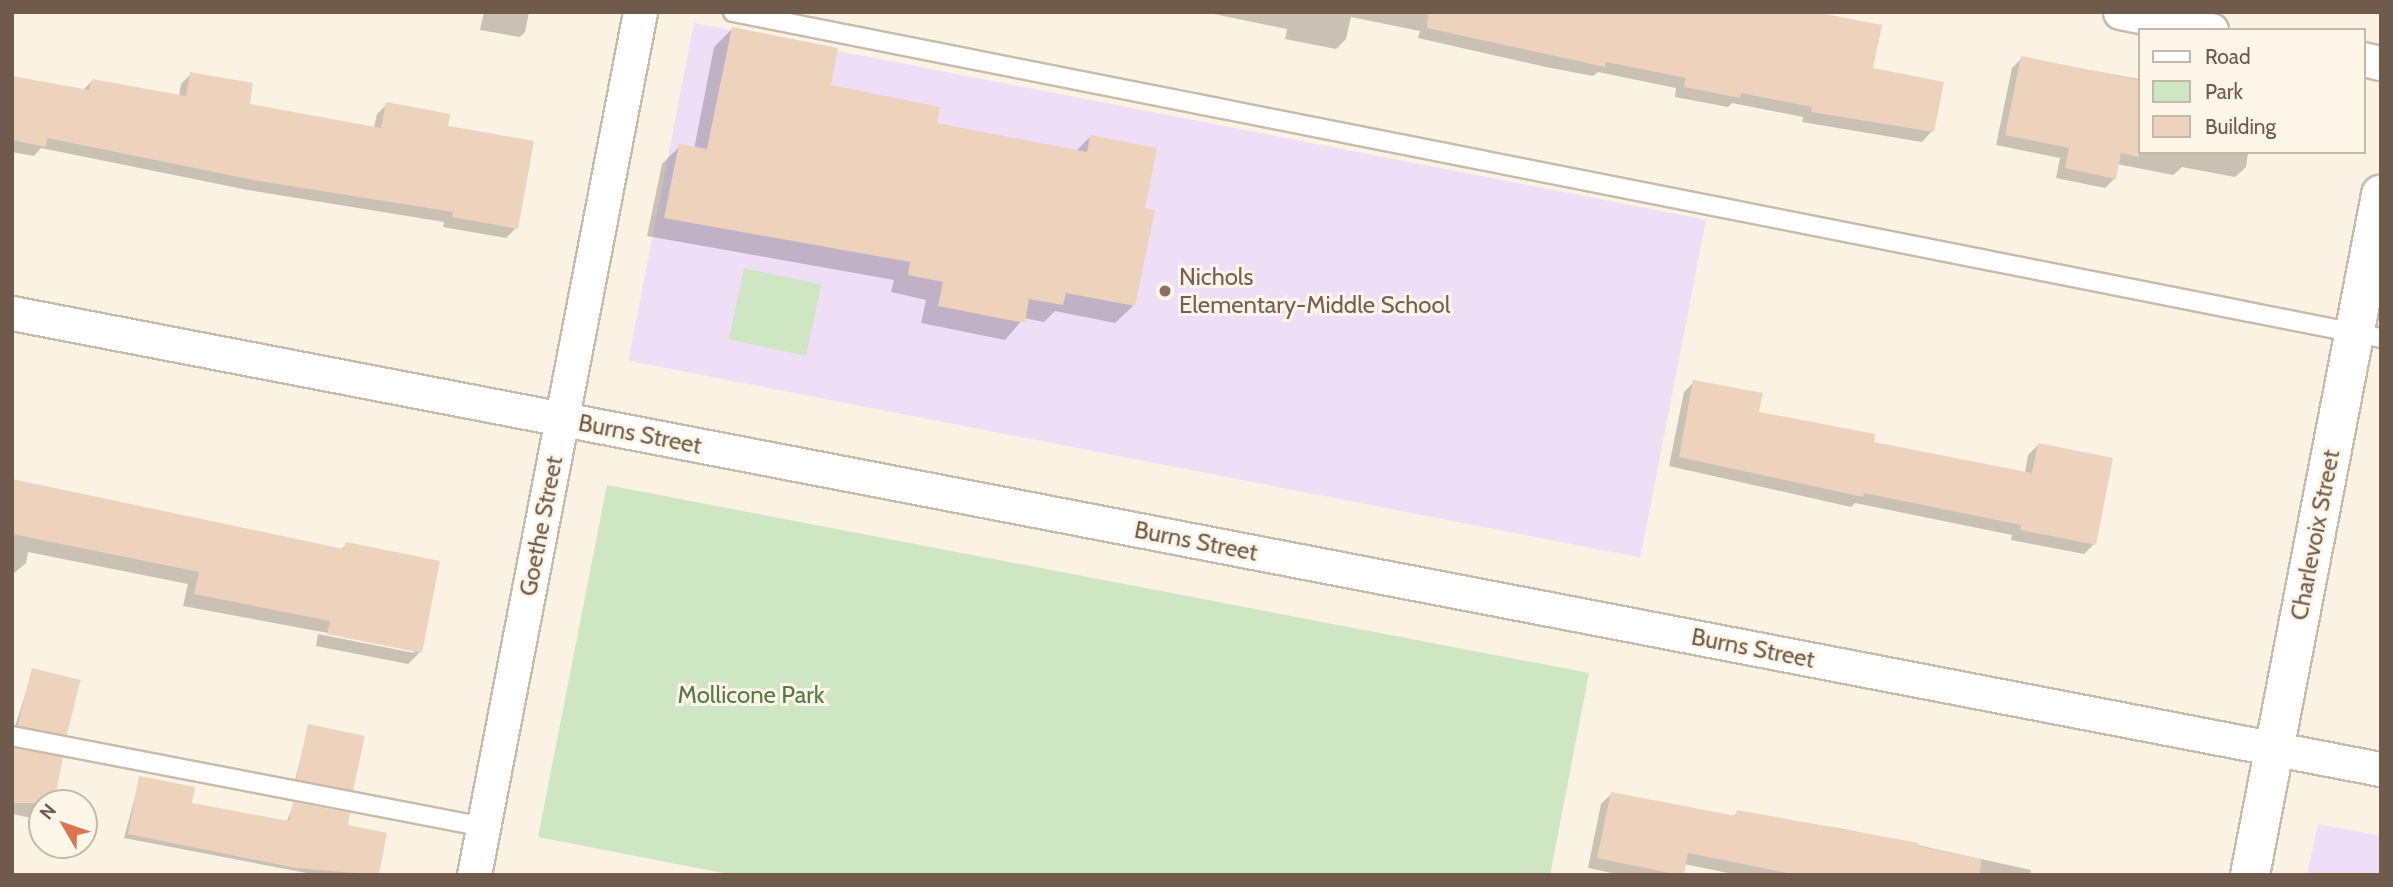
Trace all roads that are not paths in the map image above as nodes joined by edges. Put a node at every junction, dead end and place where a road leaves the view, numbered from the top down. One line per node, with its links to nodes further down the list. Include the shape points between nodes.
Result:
1 (640, 12): 8 (street, Goethe Street)
2 (733, 12): 7 (lane)
3 (2120, 12): 4 (street)
4 (2201, 28)
5 (2381, 195): 7 (street, Charlevoix Street)
6 (12, 313): 8 (street, Burns Street)
7 (2367, 336): 10 (street, Charlevoix Street)
8 (561, 419): 10 (street, Burns Street); 12 (street, Goethe Street)
9 (12, 736): 12 (lane)
10 (2274, 748): 11 (street, Burns Street); 14 (street, Charlevoix Street)
11 (2381, 769)
12 (483, 827): 13 (street, Goethe Street)
13 (474, 875)
14 (2250, 875)

